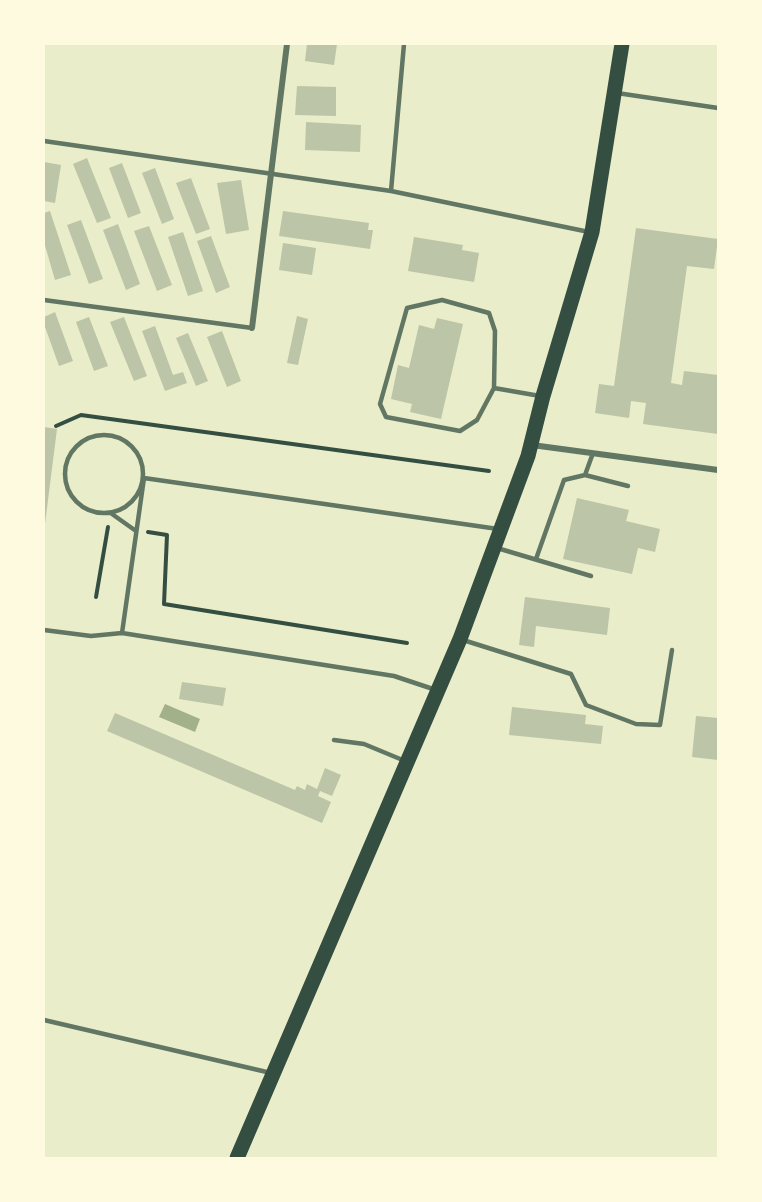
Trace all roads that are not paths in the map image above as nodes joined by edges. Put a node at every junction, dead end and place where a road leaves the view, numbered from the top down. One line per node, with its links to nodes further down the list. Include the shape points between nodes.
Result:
1 (287, 44): 7 (street)
2 (404, 44): 8 (lane)
3 (622, 44): 4 (main road)
4 (615, 92): 5 (lane); 9 (main road)
5 (718, 108)
6 (44, 141): 7 (lane)
7 (271, 172): 8 (lane); 11 (street)
8 (391, 191): 9 (lane)
9 (592, 232): 13 (main road)
10 (44, 300): 11 (lane)
11 (252, 328)
12 (494, 388): 12 (lane, via 477,420 460,431 386,417 380,404 407,308 442,300 489,313 495,331); 13 (lane)
13 (543, 396): 14 (main road)
14 (531, 445): 15 (street); 21 (main road)
15 (593, 453): 16 (street); 17 (lane)
16 (718, 470)
17 (585, 475): 19 (lane); 24 (lane, via 564,480)
18 (144, 478): 20 (lane, via 134,501); 20 (lane, via 140,458 116,436 90,437 79,444 65,466 68,492 86,510); 21 (lane); 22 (lane)
19 (628, 486)
20 (112, 513): 22 (lane)
21 (501, 530): 23 (main road)
22 (136, 531): 27 (lane)
23 (494, 547): 24 (lane); 28 (main road)
24 (536, 559): 25 (lane)
25 (591, 576)
26 (44, 630): 27 (lane, via 91,636)
27 (122, 633): 30 (lane, via 394,676)
28 (460, 639): 29 (lane, via 571,674 586,705 636,724 660,725); 30 (main road)
29 (672, 650)
30 (438, 690): 32 (main road)
31 (334, 740): 32 (lane, via 364,744)
32 (408, 762): 34 (main road)
33 (44, 1020): 34 (lane)
34 (274, 1074): 35 (main road)
35 (237, 1158)

